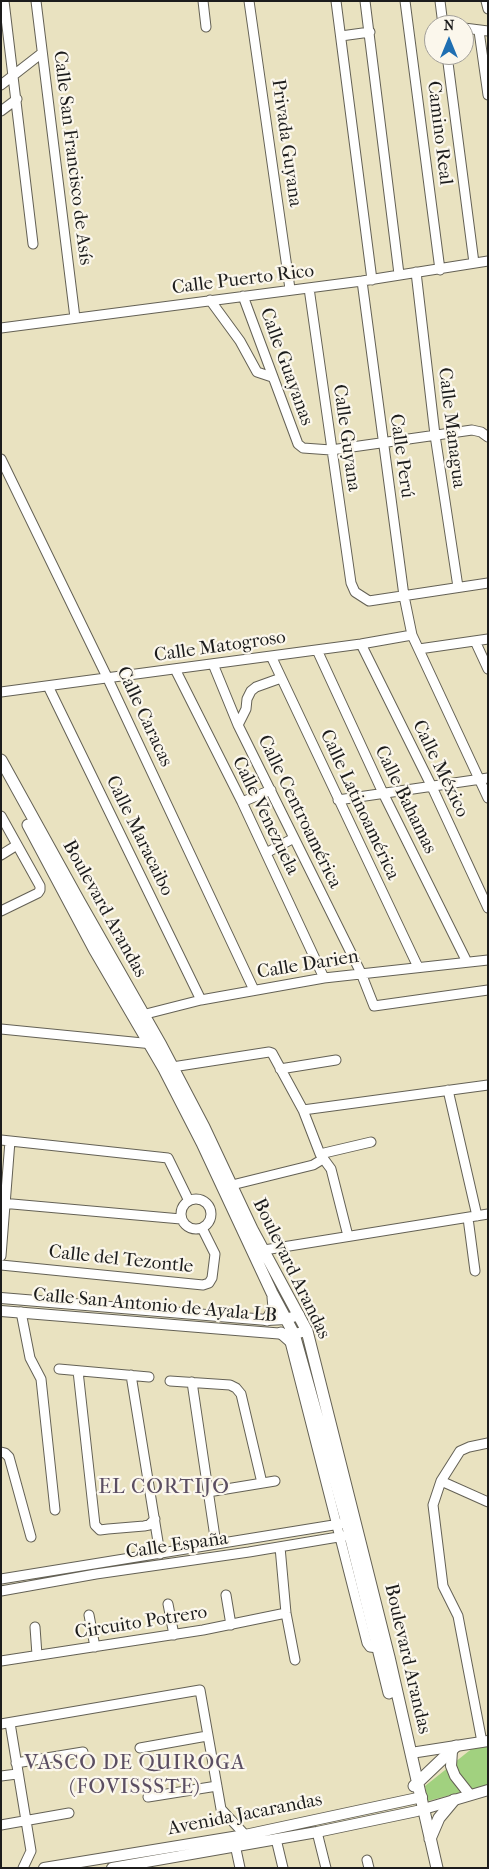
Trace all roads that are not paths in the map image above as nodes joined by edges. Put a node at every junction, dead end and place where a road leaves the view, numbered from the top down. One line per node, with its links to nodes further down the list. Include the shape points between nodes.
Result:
1 (4, 1): 18 (street)
2 (36, 1): 16 (street, Calle San Francisco de Asís)
3 (203, 1): 12 (street)
4 (249, 1): 31 (street, Privada Guyana)
5 (336, 1): 15 (street, Calle Perú)
6 (365, 1): 14 (street)
7 (405, 1): 26 (street, Camino Real)
8 (440, 1): 11 (street)
9 (486, 1): 10 (street)
10 (488, 9)
11 (442, 15)
12 (206, 28)
13 (484, 31): 20 (street)
14 (370, 32): 15 (street); 28 (street)
15 (340, 36): 29 (street, Calle Perú)
16 (42, 53): 18 (street); 34 (street, Calle San Francisco de Asís)
17 (448, 65): 25 (street)
18 (13, 76): 19 (street); 21 (street)
19 (1, 85)
20 (488, 95)
21 (16, 99): 22 (street); 23 (street)
22 (1, 111)
23 (33, 244)
24 (488, 261): 25 (street, Calle Puerto Rico)
25 (474, 263): 26 (street, Calle Puerto Rico)
26 (440, 270): 27 (street, Calle Puerto Rico)
27 (416, 272): 28 (street, Calle Puerto Rico); 37 (street, Calle Managua)
28 (399, 274): 29 (street, Calle Puerto Rico)
29 (367, 281): 30 (street, Calle Puerto Rico); 39 (street, Calle Perú)
30 (308, 288): 31 (street, Calle Puerto Rico); 40 (street, Calle Guyana)
31 (290, 290): 32 (street, Calle Puerto Rico)
32 (243, 296): 33 (street, Calle Puerto Rico); 36 (street, Calle Guayanas)
33 (210, 300): 34 (street, Calle Puerto Rico); 36 (street, via 240,341 257,372)
34 (75, 318): 35 (street, Calle Puerto Rico)
35 (1, 328)
36 (272, 377): 40 (street, Calle Guayanas, via 298,444 304,448)
37 (435, 435): 38 (street, via 472,430); 39 (street); 43 (street, Calle Managua)
38 (485, 435)
39 (383, 443): 40 (street); 44 (street, Calle Perú)
40 (331, 450): 44 (street, Calle Guyana, via 355,592 369,600)
41 (1, 458): 56 (street, Calle Caracas)
42 (488, 583): 43 (street)
43 (458, 588): 44 (street)
44 (404, 596): 45 (street, Calle Perú)
45 (412, 635): 48 (street, Calle Matogroso); 49 (street, Calle Perú)
46 (488, 639): 47 (street)
47 (475, 641): 49 (street); 54 (street)
48 (361, 644): 50 (street, Calle Matogroso); 63 (street, Calle México)
49 (419, 649): 62 (street, Calle Perú)
50 (317, 650): 51 (street, Calle Matogroso); 65 (street, Calle Bahamas)
51 (271, 656): 52 (street, Calle Matogroso); 55 (street, Calle Latinoamérica)
52 (213, 664): 53 (street, Calle Matogroso); 59 (street, Calle Centroamérica)
53 (174, 669): 56 (street, Calle Matogroso); 68 (street, Calle Venezuela)
54 (488, 669)
55 (281, 678): 59 (street, via 256,686 251,691); 67 (street, Calle Latinoamérica)
56 (108, 679): 57 (street, Calle Matogroso); 82 (street, Calle Caracas)
57 (48, 686): 58 (street, Calle Matogroso); 84 (street, Calle Maracaibo)
58 (1, 692)
59 (238, 725): 64 (street, Calle Centroamérica)
60 (1, 760): 76 (main road, Boulevard Arandas)
61 (1, 775): 76 (main road, Boulevard Arandas)
62 (483, 779): 63 (street); 66 (street, Calle Perú)
63 (432, 787): 65 (street); 74 (street, Calle México)
64 (271, 790): 68 (street); 70 (street, Calle Centroamérica)
65 (383, 793): 67 (street); 78 (street, Calle Bahamas)
66 (488, 798)
67 (338, 800): 79 (street, Calle Latinoamérica)
68 (242, 802): 72 (street, Calle Venezuela)
69 (1, 816): 71 (street)
70 (294, 838): 72 (street); 80 (street, Calle Centroamérica)
71 (17, 845): 73 (street); 75 (street, via 40,890)
72 (266, 854): 81 (street, Calle Venezuela)
73 (1, 855)
74 (488, 908)
75 (1, 912)
76 (97, 944): 85 (main road, Boulevard Arandas)
77 (488, 960): 78 (street, Calle Darien)
78 (467, 962): 79 (street, Calle Darien)
79 (418, 968): 80 (street, Calle Darien)
80 (361, 973): 81 (street, Calle Darien); 83 (street, Calle Centroamérica, via 374,1006)
81 (324, 978): 82 (street, Calle Darien)
82 (254, 990): 84 (street, Calle Darien)
83 (488, 990)
84 (201, 1000): 85 (street, Calle Darien)
85 (139, 1016): 87 (main road, Boulevard Arandas)
86 (1, 1029): 87 (street)
87 (156, 1044): 89 (main road, Boulevard Arandas)
88 (336, 1060): 90 (street)
89 (168, 1068): 90 (street, via 271,1052); 97 (main road, Boulevard Arandas, via 204,1127); 105 (main road, Boulevard Arandas, via 202,1143)
90 (280, 1069): 93 (street)
91 (488, 1085): 92 (street)
92 (448, 1090): 93 (street); 101 (street)
93 (303, 1110): 96 (street)
94 (6, 1141): 98 (street, via 168,1158); 99 (street)
95 (371, 1142): 96 (street)
96 (322, 1156): 97 (street, via 313,1165); 104 (street, via 331,1169)
97 (232, 1185): 105 (main road, Boulevard Arandas)
98 (189, 1201): 102 (street, via 182,1207); 103 (street, via 200,1200 211,1211 210,1221)
99 (3, 1203): 102 (street); 106 (street)
100 (488, 1214): 101 (street)
101 (472, 1217): 104 (street); 108 (street)
102 (181, 1219): 103 (street, via 189,1228)
103 (202, 1228): 107 (street, Calle del Tezontle, via 214,1254 212,1278 203,1285)
104 (348, 1236): 105 (street)
105 (258, 1251): 109 (main road, Boulevard Arandas); 115 (main road, Boulevard Arandas)
106 (1, 1256)
107 (1, 1265)
108 (475, 1271)
109 (272, 1293): 116 (main road, Boulevard Arandas); 117 (main road, via 274,1308)
110 (1, 1298): 111 (street)
111 (52, 1303): 114 (street); 117 (street)
112 (1, 1311): 113 (street, Calle San Antonio de Ayala LB)
113 (21, 1312): 114 (street, Calle San Antonio de Ayala LB); 136 (street, via 30,1358 41,1379)
114 (50, 1314): 119 (street, Calle San Antonio de Ayala LB)
115 (299, 1315): 116 (street); 118 (main road, Boulevard Arandas)
116 (286, 1319): 117 (street); 120 (main road, Boulevard Arandas)
117 (267, 1320)
118 (307, 1331): 120 (street, Calle San Antonio de Ayala LB); 138 (main road, Boulevard Arandas)
119 (281, 1333): 120 (main road)
120 (294, 1342): 127 (main road, Boulevard Arandas); 128 (street)
121 (59, 1369): 122 (street)
122 (78, 1371): 123 (street); 137 (street, via 95,1525 100,1530 108,1530 144,1526)
123 (131, 1375): 124 (street); 137 (street)
124 (149, 1377)
125 (170, 1381): 126 (street)
126 (192, 1382): 133 (street, via 230,1385 241,1394); 134 (street)
127 (309, 1385): 128 (main road); 138 (main road, Boulevard Arandas)
128 (305, 1398): 138 (street)
129 (488, 1443): 132 (street, via 460,1452)
130 (5, 1455): 140 (street)
131 (275, 1481): 133 (street)
132 (441, 1482): 135 (street); 163 (street, via 433,1505 443,1586 458,1616)
133 (262, 1483): 134 (street)
134 (208, 1492): 142 (street)
135 (488, 1502)
136 (55, 1510)
137 (155, 1519): 145 (street)
138 (347, 1523): 139 (main road, Boulevard Arandas); 141 (street, Calle España)
139 (350, 1535): 143 (street, Calle España); 167 (main road, Boulevard Arandas); 175 (main road, Boulevard Arandas)
140 (32, 1537)
141 (247, 1539): 142 (street, Calle España); 144 (street)
142 (216, 1544): 145 (street, Calle España)
143 (280, 1547): 144 (street, Calle España); 152 (street)
144 (249, 1552): 147 (street, Calle España)
145 (160, 1554): 146 (street, Calle España)
146 (94, 1564): 147 (street); 148 (street, Calle España)
147 (96, 1574): 149 (street, Calle España)
148 (1, 1580)
149 (1, 1591)
150 (226, 1595): 154 (street)
151 (168, 1604): 156 (street)
152 (286, 1613): 154 (street, Circuito Potrero); 159 (street)
153 (90, 1615): 157 (street)
154 (231, 1625): 156 (street, Circuito Potrero)
155 (35, 1627): 158 (street)
156 (174, 1635): 157 (street, Circuito Potrero)
157 (95, 1647): 158 (street, Circuito Potrero)
158 (37, 1655): 160 (street, Circuito Potrero)
159 (294, 1660)
160 (1, 1661)
161 (6, 1723): 162 (street, via 200,1690); 168 (street)
162 (207, 1736): 164 (street); 171 (street)
163 (485, 1742): 165 (street)
164 (140, 1748)
165 (454, 1748): 167 (street); 173 (street, via 451,1766 454,1776); 175 (main road)
166 (83, 1752): 168 (street)
167 (411, 1753): 175 (main road, Boulevard Arandas)
168 (16, 1763): 169 (street)
169 (17, 1774): 170 (street); 178 (street)
170 (1, 1776)
171 (217, 1786): 174 (street); 181 (street, via 221,1809)
172 (488, 1790): 173 (street)
173 (470, 1795): 176 (street)
174 (148, 1798)
175 (418, 1798): 176 (street); 180 (street, Avenida Jacarandas); 181 (street, Avenida Jacarandas); 183 (main road, Boulevard Arandas); 193 (main road, Boulevard Arandas)
176 (454, 1800): 183 (main road, via 439,1818)
177 (69, 1813): 178 (street)
178 (26, 1821): 179 (street); 187 (street, via 31,1852)
179 (1, 1825)
180 (317, 1832): 182 (street, Avenida Jacarandas); 192 (street)
181 (245, 1835): 184 (street, Avenida Jacarandas); 185 (street)
182 (276, 1839): 185 (street, Avenida Jacarandas); 191 (street)
183 (430, 1839): 194 (main road, Boulevard Arandas)
184 (234, 1842): 185 (street, Avenida Jacarandas); 186 (street, Avenida Jacarandas); 188 (street, Avenida Jacarandas); 190 (street)
185 (252, 1843)
186 (139, 1865): 189 (street, Avenida Jacarandas)
187 (23, 1868)
188 (44, 1868)
189 (112, 1868)
190 (240, 1868)
191 (283, 1868)
192 (326, 1868)
193 (429, 1868)
194 (437, 1868)

